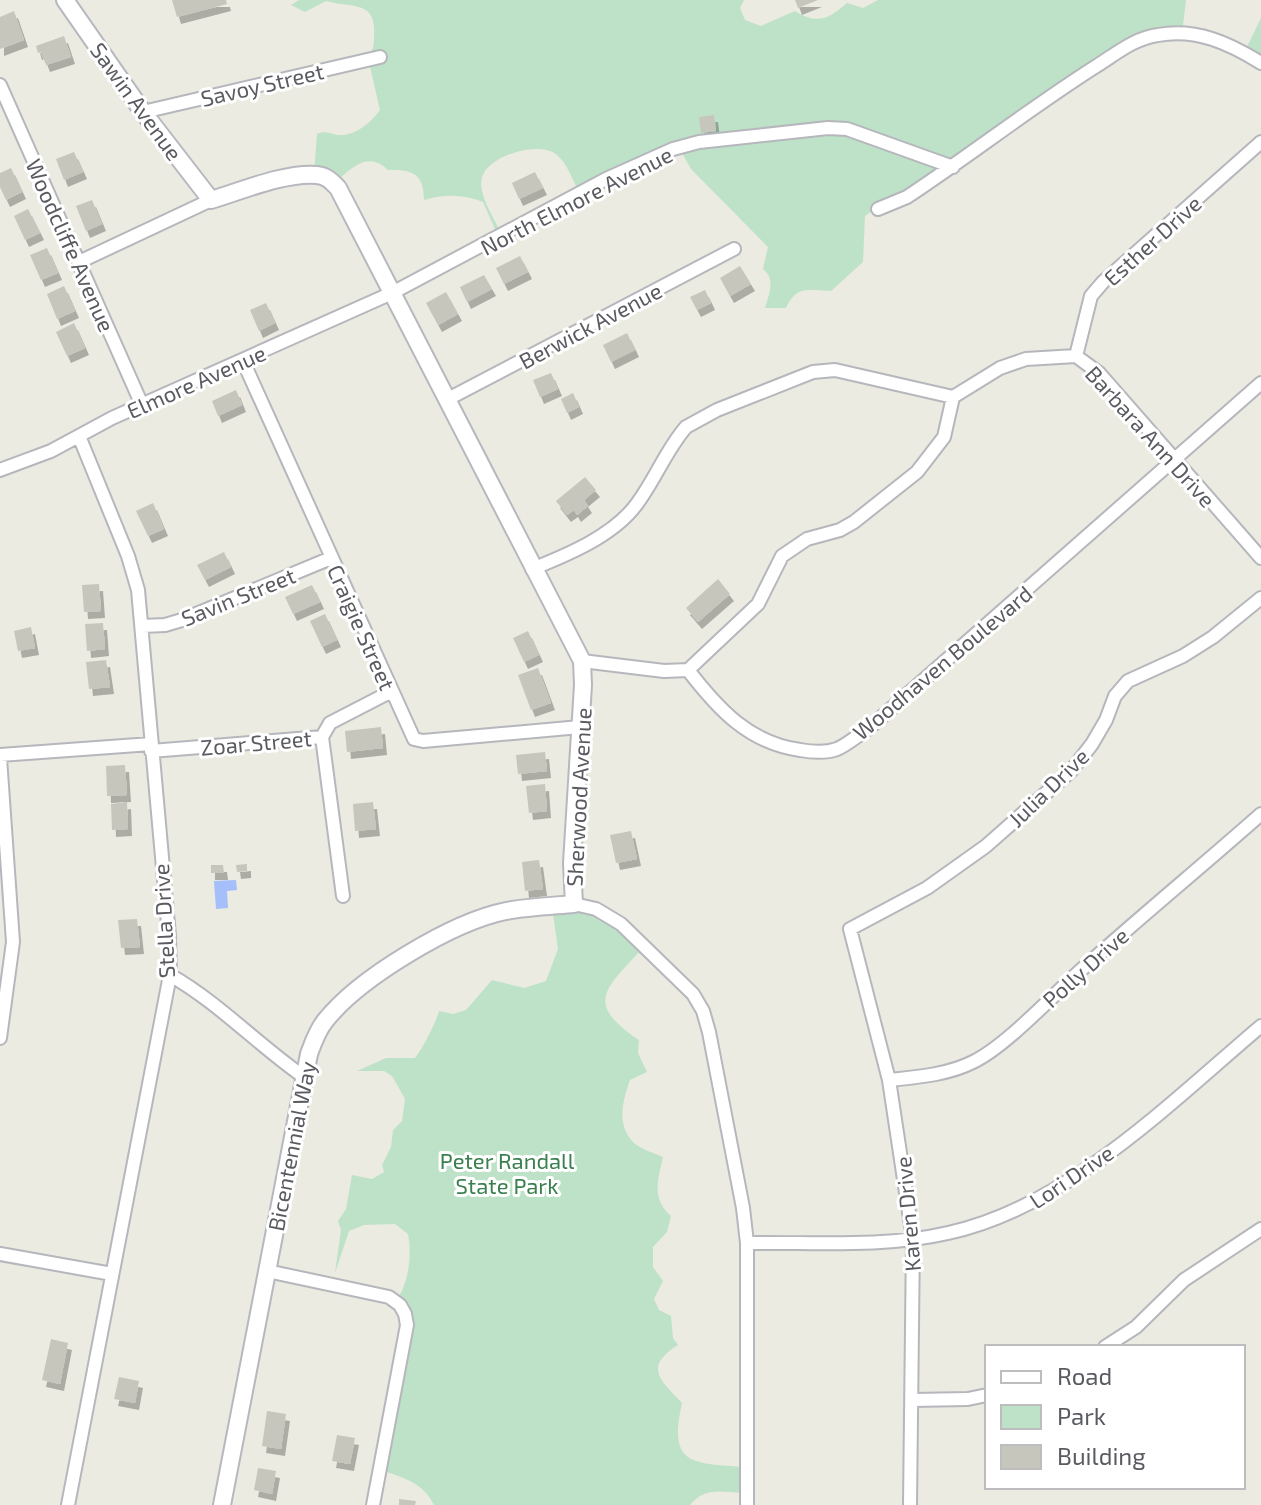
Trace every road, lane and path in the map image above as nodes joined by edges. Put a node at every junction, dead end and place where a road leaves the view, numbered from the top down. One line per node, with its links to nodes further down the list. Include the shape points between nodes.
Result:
1 (65, 0): 5 (street, Sawin Avenue)
2 (380, 57): 5 (street, Savoy Street)
3 (1261, 63): 7 (street, via 1202,35 1140,39)
4 (0, 85): 11 (street, Woodcliffe Avenue)
5 (143, 112): 8 (street, Sawin Avenue)
6 (1261, 142): 13 (street, Esther Drive, via 1103,282 1091,296)
7 (953, 167): 9 (street); 12 (street, North Elmore Avenue, via 847,129 699,142 606,179)
8 (211, 200): 11 (street); 12 (street, via 288,178 328,178)
9 (878, 209)
10 (734, 249): 17 (street, Berwick Avenue)
11 (79, 262): 18 (street, Woodcliffe Avenue)
12 (392, 293): 14 (street, Elmore Avenue); 17 (street)
13 (1076, 356): 16 (street, Barbara Ann Drive, via 1026,359 1000,368); 20 (street, Barbara Ann Drive, via 1099,373)
14 (243, 361): 18 (street, Elmore Avenue); 22 (street, Craigie Street)
15 (1261, 383): 20 (street, Woodhaven Boulevard)
16 (953, 397): 24 (street, via 835,370 770,388 686,427 635,507 570,554); 28 (street, via 944,437 917,472 854,522 807,539 782,556 758,604)
17 (446, 400): 24 (street)
18 (142, 405): 19 (street, Elmore Avenue)
19 (79, 436): 21 (street, Elmore Avenue); 26 (street, Stella Drive, via 133,568)
20 (1174, 460): 23 (street, Barbara Ann Drive); 28 (street, Woodhaven Boulevard, via 868,729 837,749 780,747 752,734 730,719)
21 (0, 470)
22 (331, 558): 26 (street, Savin Street, via 182,620); 29 (street, Craigie Street)
23 (1261, 558)
24 (532, 569): 27 (street)
25 (1261, 598): 37 (street, Julia Drive, via 1183,656 1128,681 1071,771 986,846 927,888)
26 (142, 626): 32 (street, Stella Drive)
27 (582, 661): 28 (street); 30 (street, Sherwood Avenue)
28 (688, 670)
29 (392, 691): 30 (street, Craigie Street, via 409,734 423,741); 31 (street, Zoar Street, via 330,723)
30 (580, 727): 36 (street, Sherwood Avenue)
31 (322, 737): 32 (street, Zoar Street); 35 (street)
32 (151, 748): 33 (street, Zoar Street); 39 (street, Stella Drive)
33 (0, 757): 38 (street, via 11,899)
34 (1261, 814): 43 (street, Polly Drive, via 997,1047 957,1069)
35 (343, 896)
36 (574, 904): 42 (street, Bicentennial Way, via 504,912 409,954 328,1017 315,1037); 46 (street, Sherwood Avenue, via 596,909 621,924 693,994 703,1011)
37 (850, 929): 43 (street, Karen Drive)
38 (6, 964): 41 (street)
39 (170, 975): 42 (street); 49 (street, Stella Drive)
40 (1261, 1026): 45 (street, Lori Drive, via 1066,1185 1027,1206 951,1233)
41 (0, 1038)
42 (304, 1077): 48 (street, Bicentennial Way)
43 (889, 1080): 45 (street, Karen Drive)
44 (1261, 1229): 50 (street, via 1184,1280 1136,1327)
45 (913, 1239): 46 (street, Lori Drive); 52 (street, Karen Drive)
46 (747, 1243): 56 (street, Sherwood Avenue)
47 (0, 1254): 49 (street)
48 (267, 1271): 54 (street, Bicentennial Way); 55 (street, via 389,1297 405,1314)
49 (112, 1274): 53 (street, Stella Drive)
50 (1108, 1345)
51 (985, 1395): 52 (street)
52 (912, 1400): 57 (street, Karen Drive)
53 (68, 1505)
54 (222, 1505)
55 (373, 1505)
56 (747, 1505)
57 (910, 1505)

